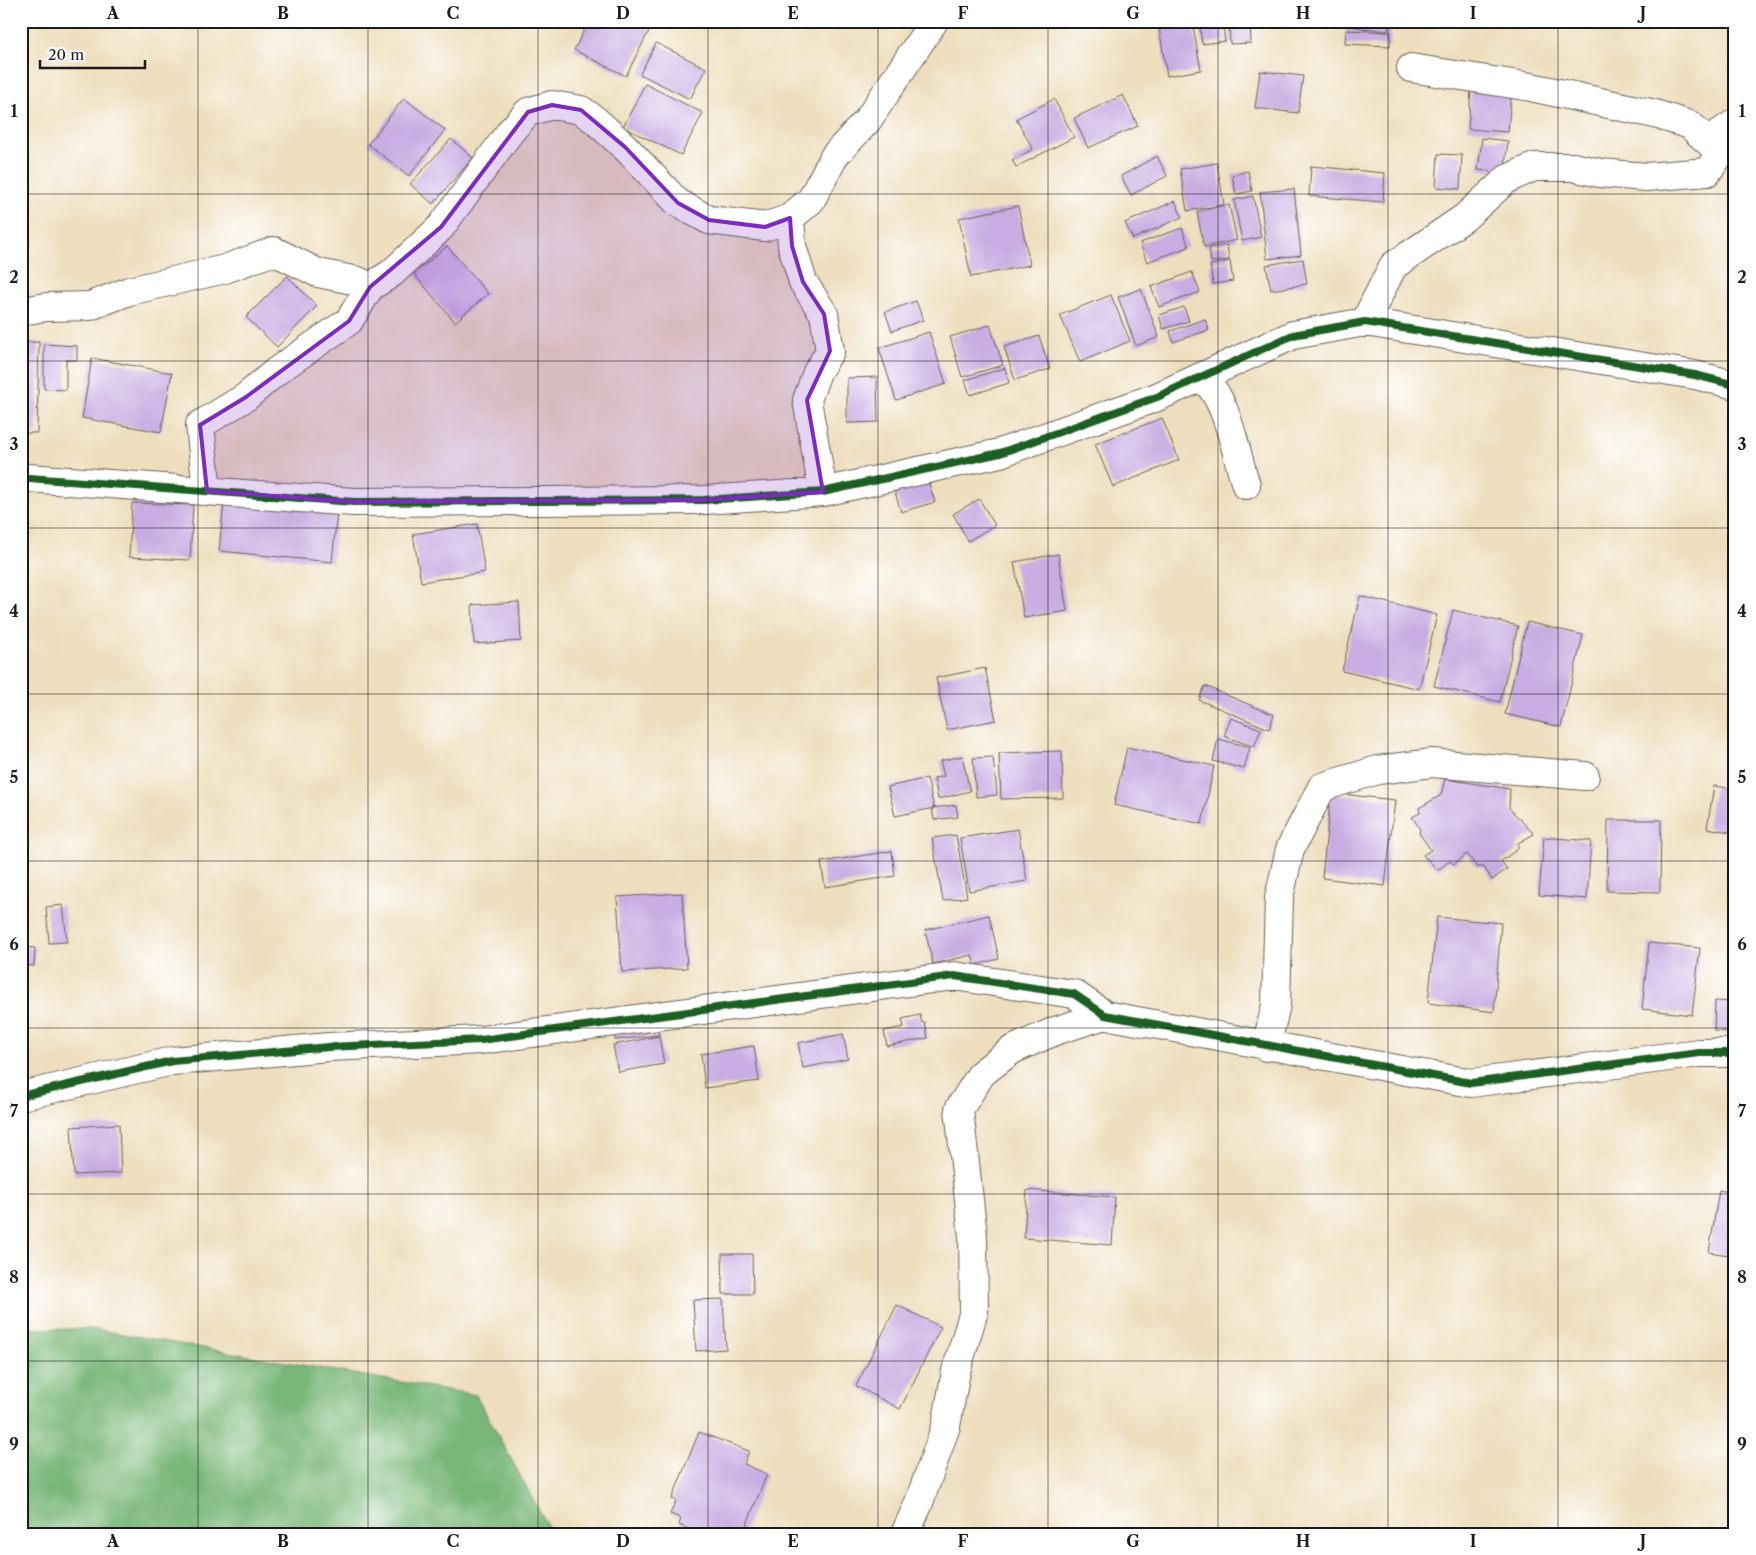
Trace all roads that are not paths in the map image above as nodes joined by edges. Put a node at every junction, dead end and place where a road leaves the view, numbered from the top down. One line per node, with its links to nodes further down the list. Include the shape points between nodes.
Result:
1 (934, 21): 5 (street, via 867,121 835,155 811,200)
2 (1411, 68): 4 (street, via 1531,87 1655,114 1690,124)
3 (1735, 123): 4 (street)
4 (1708, 141): 8 (street, via 1721,153 1707,172 1646,177 1573,167 1534,167 1507,179 1464,218 1393,266)
5 (790, 218): 6 (street, via 765,227 709,220 678,203 595,120 581,110 552,105 528,112 441,227 392,273); 14 (street, via 803,282 824,314 830,352 817,372 806,400)
6 (370, 287): 7 (street, via 358,281 318,273 274,251 225,269 129,290 90,306 47,307); 13 (street, via 348,321 278,370 246,397 200,425)
7 (21, 312)
8 (1365, 322): 9 (street, via 1293,335); 10 (street, via 1695,375)
9 (1200, 377): 12 (street, via 1209,383 1227,420); 14 (street, via 1157,397 1000,453)
10 (1735, 385)
11 (30, 478): 13 (street)
12 (1246, 485)
13 (207, 491): 14 (street, via 354,502 704,500)
14 (823, 492)
15 (1585, 776): 17 (street, via 1432,763 1378,770 1322,787 1290,849 1279,898 1276,1005)
16 (1105, 1015): 17 (street); 19 (street, via 1074,994 954,976 481,1040 329,1047 172,1061); 20 (street, via 1055,1031 1012,1050 982,1073 959,1109 972,1236 974,1311 956,1371 946,1426)
17 (1266, 1046): 18 (street, via 1471,1083 1699,1052)
18 (1735, 1053)
19 (21, 1096)
20 (905, 1534)

